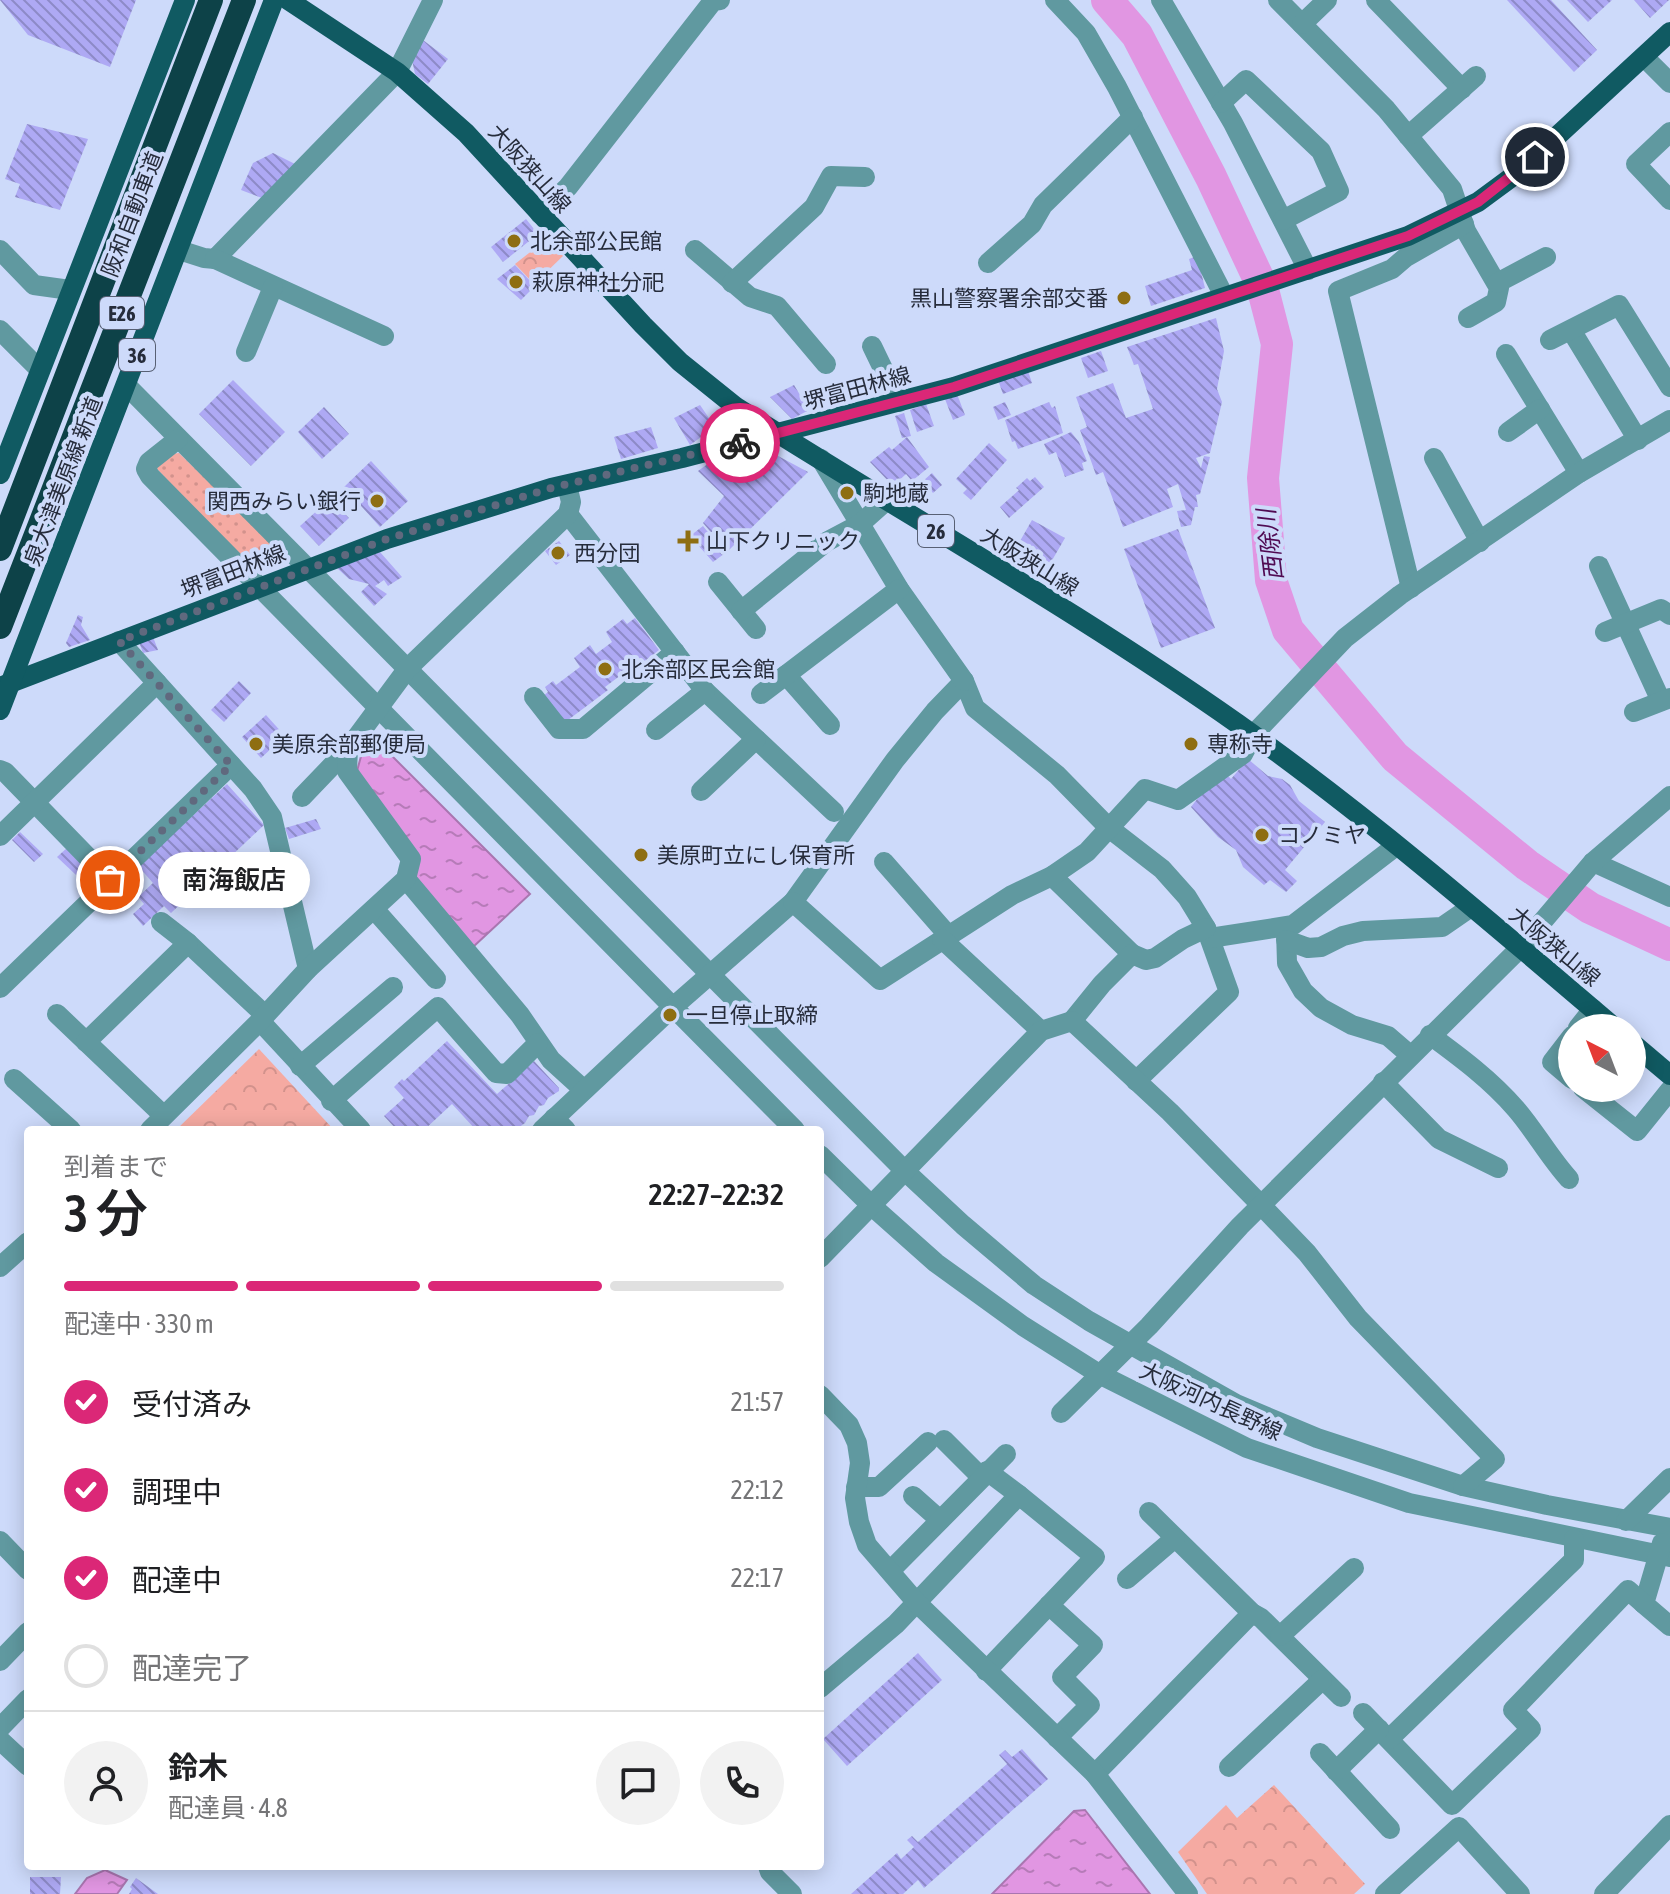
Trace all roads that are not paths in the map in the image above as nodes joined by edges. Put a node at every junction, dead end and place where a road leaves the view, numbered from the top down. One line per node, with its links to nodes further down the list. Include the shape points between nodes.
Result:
1 (185, 0): 37 (main road)
2 (211, 0): 67 (highway, 阪和自動車道 / E26)
3 (244, 0): 77 (highway, 阪和自動車道 / E26)
4 (274, 0): 28 (main road, 泉大津美原線 新道 / 36)
5 (288, 0): 16 (main road, 大阪狭山線 / 26)
6 (433, 0): 16 (street)
7 (720, 0): 24 (street, via 713,1 568,187)
8 (1055, 0): 19 (street, via 1086,33)
9 (1161, 0): 18 (street)
10 (1278, 0): 13 (street)
11 (1327, 0): 13 (street)
12 (1376, 0): 21 (street, via 1469,82)
13 (1302, 24): 21 (street)
14 (1670, 32): 15 (main road, 堺富田林線)
15 (1644, 57): 17 (street); 25 (main road, 堺富田林線)
16 (397, 72): 24 (main road, 大阪狭山線 / 26, via 466,133); 31 (street)
17 (1670, 83)
18 (1221, 103): 26 (street); 26 (street, via 1246,80 1321,151 1339,191)
19 (1133, 117): 32 (street); 38 (street)
20 (1670, 132): 23 (street, via 1636,164)
21 (1408, 136): 25 (street, via 1452,189)
22 (865, 177): 34 (street, via 831,176 814,207)
23 (1670, 200)
24 (540, 214): 55 (main road, 大阪狭山線 / 26, via 680,362)
25 (1462, 217): 33 (main road, 堺富田林線); 35 (street); 72 (street, via 1392,269 1338,291)
26 (1283, 220): 33 (street)
27 (0, 250): 37 (street, via 34,285)
28 (179, 250): 31 (street); 49 (main road, 泉大津美原線 新道 / 36)
29 (695, 250): 34 (street)
30 (1546, 257): 35 (street)
31 (215, 259): 36 (street)
32 (988, 263)
33 (1304, 271): 38 (main road, 堺富田林線)
34 (732, 283): 47 (street, via 750,297 777,306)
35 (1497, 283): 39 (street, via 1496,302)
36 (273, 287): 42 (street, via 351,313); 45 (street)
37 (70, 290): 48 (main road)
38 (1229, 294): 51 (main road, 堺富田林線)
39 (1468, 318)
40 (0, 330): 48 (street)
41 (1571, 330): 43 (street); 50 (street, via 1619,305); 57 (street)
42 (384, 336)
43 (1550, 340)
44 (872, 346): 51 (street)
45 (246, 352)
46 (1506, 354): 52 (street)
47 (826, 364)
48 (40, 370): 61 (main road)
49 (126, 385): 56 (street, 大阪河内長野線); 86 (main road, 泉大津美原線 新道 / 36)
50 (1670, 387)
51 (899, 402): 55 (main road, 堺富田林線)
52 (1540, 409): 54 (street); 60 (street)
53 (1670, 420): 57 (street)
54 (1508, 432)
55 (777, 433): 59 (main road, 大阪狭山線 / 26); 62 (main road, 堺富田林線)
56 (178, 439): 69 (street, 大阪河内長野線); 71 (street, via 146,469)
57 (1638, 440): 60 (street)
58 (1434, 458): 66 (street)
59 (821, 459): 63 (main road, 大阪狭山線 / 26); 65 (street)
60 (1579, 473): 66 (street)
61 (0, 474)
62 (567, 485): 64 (street); 69 (main road, 堺富田林線)
63 (887, 500): 65 (street); 96 (main road, 大阪狭山線 / 26)
64 (568, 514): 81 (street); 82 (street)
65 (860, 524): 73 (street); 74 (street, via 826,542)
66 (1480, 542): 72 (street)
67 (0, 549)
68 (1599, 566): 76 (street)
69 (307, 568): 71 (main road, 堺富田林線); 82 (street, 大阪河内長野線)
70 (718, 582): 74 (street)
71 (258, 587): 80 (main road, 堺富田林線); 91 (street)
72 (1411, 588): 96 (street, via 1340,642)
73 (899, 589): 83 (street); 84 (street)
74 (741, 611): 78 (street)
75 (1670, 615): 76 (street, via 1661,609)
76 (1625, 622): 79 (street); 90 (street)
77 (0, 627)
78 (756, 629)
79 (1605, 632)
80 (119, 641): 85 (street); 86 (main road, 堺富田林線)
81 (675, 652): 87 (street); 89 (street, via 583,729 559,729)
82 (408, 668): 91 (street); 126 (street, 大阪河内長野線)
83 (786, 675): 88 (street); 94 (street)
84 (964, 681): 106 (street, via 975,708 1057,775); 115 (street, via 895,760)
85 (157, 683): 99 (street); 104 (street)
86 (5, 685): 92 (main road, 泉大津美原線 新道 / 36)
87 (705, 691): 95 (street); 97 (street)
88 (761, 694)
89 (534, 697)
90 (1666, 700): 93 (street)
91 (379, 708): 98 (street); 130 (street)
92 (0, 710)
93 (1634, 712)
94 (830, 725)
95 (656, 730)
96 (1253, 735): 106 (street, via 1243,754 1178,800 1145,789); 108 (main road, 大阪狭山線 / 26)
97 (756, 739): 101 (street); 105 (street)
98 (348, 749): 103 (street); 112 (street, via 347,771 411,859)
99 (231, 765): 113 (street); 125 (street, via 272,817)
100 (0, 770): 104 (street)
101 (701, 791)
102 (1670, 796): 110 (street)
103 (302, 797)
104 (35, 803): 107 (street); 113 (street)
105 (834, 812)
106 (1109, 828): 111 (street, via 1087,852); 119 (street, via 1162,869)
107 (0, 836)
108 (1396, 846): 116 (main road, 大阪狭山線 / 26); 120 (street)
109 (884, 862): 121 (street)
110 (1590, 865): 114 (street); 123 (street)
111 (1052, 876): 121 (street); 124 (street)
112 (406, 879): 117 (street); 140 (street)
113 (110, 880): 129 (street)
114 (1670, 897)
115 (793, 902): 121 (street, via 880,980); 126 (street)
116 (1471, 907): 120 (street, via 1442,927 1363,931 1321,947 1308,948); 123 (main road, 大阪狭山線 / 26)
117 (374, 909): 125 (street); 127 (street)
118 (161, 922): 122 (street)
119 (1208, 933): 120 (street); 124 (street, via 1183,939 1155,958); 146 (street, via 1229,992)
120 (1286, 933): 141 (street, via 1287,963 1303,991 1321,1008 1388,1036)
121 (945, 937): 137 (street)
122 (188, 943): 135 (street); 139 (street)
123 (1520, 948): 131 (main road, 大阪狭山線 / 26); 138 (street)
124 (1132, 954): 136 (street)
125 (308, 969): 135 (street)
126 (708, 976): 130 (street); 159 (street, 大阪河内長野線)
127 (436, 979)
128 (393, 987): 143 (street)
129 (0, 988)
130 (673, 1007): 148 (street); 156 (street)
131 (1593, 1009): 133 (street); 134 (main road, 大阪狭山線 / 26)
132 (57, 1014): 139 (street)
133 (1589, 1014)
134 (1599, 1014)
135 (262, 1018): 143 (street); 152 (street)
136 (1072, 1021): 137 (street); 146 (street)
137 (1041, 1031): 159 (street)
138 (1430, 1035): 141 (street); 160 (street, via 1514,1107)
139 (86, 1042): 152 (street)
140 (538, 1043): 148 (street); 150 (street, via 507,1074 496,1073 438,1007)
141 (1410, 1055): 147 (street)
142 (1646, 1055): 144 (main road)
143 (300, 1066): 150 (street)
144 (1670, 1075)
145 (14, 1079): 153 (street)
146 (1136, 1081): 161 (street)
147 (1383, 1082): 158 (street, via 1439,1139); 161 (street)
148 (584, 1090): 155 (street)
149 (1670, 1090): 151 (street, via 1637,1131)
150 (331, 1101): 154 (street)
151 (1601, 1102)
152 (156, 1123)
153 (67, 1126)
154 (357, 1126)
155 (554, 1126)
156 (791, 1126)
157 (824, 1159): 162 (street, 大阪河内長野線)
158 (1498, 1168)
159 (906, 1172): 162 (street); 166 (street, 大阪河内長野線, via 1034,1285)
160 (1569, 1179)
161 (1261, 1205): 166 (street); 173 (street, via 1358,1318 1495,1459)
162 (873, 1207): 164 (street); 167 (street, 大阪河内長野線, via 936,1263)
163 (24, 1246): 165 (street)
164 (824, 1254)
165 (0, 1267)
166 (1130, 1343): 167 (street); 173 (street, 大阪河内長野線, via 1236,1404 1317,1438)
167 (1099, 1374): 169 (street); 182 (street, 大阪河内長野線, via 1247,1448 1409,1503)
168 (824, 1399): 174 (street, via 849,1425 857,1443)
169 (1061, 1413)
170 (1006, 1454): 171 (street)
171 (984, 1474): 174 (street, via 936,1441 879,1487); 175 (street); 178 (street)
172 (1670, 1478): 179 (street)
173 (1463, 1486): 179 (street, 大阪河内長野線)
174 (856, 1487): 187 (street, via 867,1545)
175 (1019, 1495): 189 (street); 191 (street, via 1095,1557)
176 (913, 1496): 178 (street)
177 (1149, 1512): 181 (street)
178 (940, 1520): 187 (street)
179 (1626, 1521): 180 (street, 大阪河内長野線)
180 (1668, 1528): 184 (street)
181 (1175, 1538): 188 (street); 192 (street)
182 (1574, 1539): 184 (street, 大阪河内長野線); 204 (street, via 1574,1560)
183 (0, 1541): 185 (street)
184 (1664, 1556): 190 (street)
185 (24, 1566)
186 (1354, 1568): 195 (street)
187 (890, 1571): 189 (street)
188 (1127, 1579)
189 (917, 1603): 197 (street); 199 (street)
190 (1644, 1604): 193 (street); 204 (street, via 1628,1590 1618,1600 1513,1710 1531,1729 1452,1805)
191 (1049, 1605): 197 (street); 205 (street, via 1093,1645 1062,1677 1090,1705)
192 (1252, 1613): 195 (street); 211 (street)
193 (1670, 1626)
194 (24, 1636): 196 (street)
195 (1280, 1636): 198 (street)
196 (0, 1661)
197 (986, 1671): 205 (street)
198 (1322, 1680): 200 (street); 209 (street)
199 (824, 1684)
200 (1341, 1697)
201 (24, 1703): 203 (street)
202 (1363, 1713): 204 (street)
203 (0, 1728)
204 (1384, 1734): 210 (street)
205 (1057, 1738): 211 (street)
206 (0, 1740): 208 (street)
207 (1320, 1753): 210 (street)
208 (24, 1762)
209 (1229, 1767)
210 (1336, 1771): 213 (street)
211 (1095, 1774): 217 (street)
212 (1670, 1825): 219 (street)
213 (1390, 1829)
214 (769, 1870): 216 (street)
215 (1387, 1893): 218 (street, via 1459,1827)
216 (792, 1894)
217 (1188, 1894)
218 (1520, 1894)
219 (1604, 1894)

